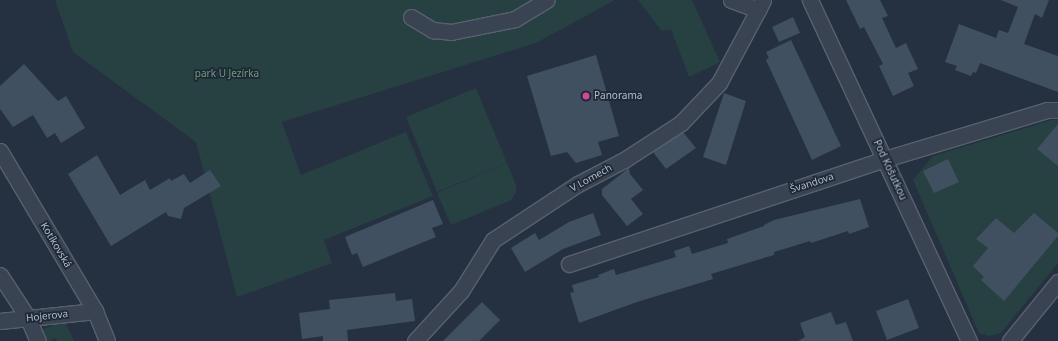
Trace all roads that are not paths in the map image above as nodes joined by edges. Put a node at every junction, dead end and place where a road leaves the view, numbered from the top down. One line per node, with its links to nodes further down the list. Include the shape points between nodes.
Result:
1 (547, 0): 5 (street, via 515,19 451,32 433,30)
2 (731, 0): 4 (street, V Lomech)
3 (810, 0): 8 (street, Pod Košutkou)
4 (761, 5): 17 (street, V Lomech, via 719,83 681,123 624,160 578,184 492,240 461,291)
5 (411, 17)
6 (1058, 110): 8 (street, Švandova, via 1047,110)
7 (0, 151): 12 (street, Kotíkovská)
8 (885, 159): 9 (street, Švandova); 18 (street, Pod Košutkou)
9 (569, 264)
10 (0, 275): 13 (street)
11 (1058, 282): 19 (street)
12 (95, 311): 13 (street, Hojerova); 16 (street, Kotíkovská)
13 (28, 318): 14 (street, Hojerova); 15 (street)
14 (0, 321)
15 (38, 341)
16 (107, 341)
17 (415, 341)
18 (969, 341)
19 (1010, 341)

